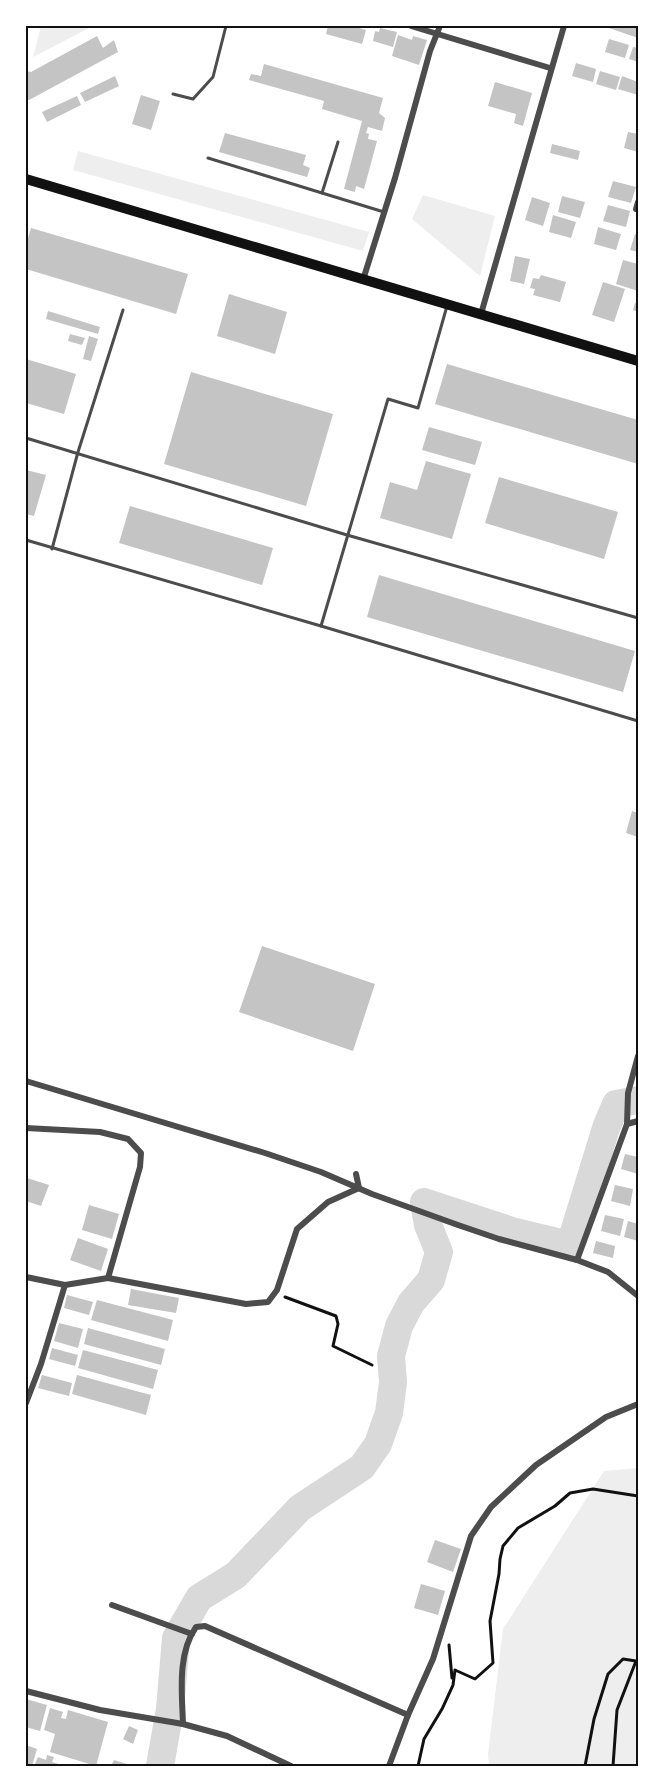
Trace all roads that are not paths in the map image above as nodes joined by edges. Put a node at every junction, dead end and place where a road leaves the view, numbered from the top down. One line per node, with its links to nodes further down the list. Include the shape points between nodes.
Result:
1 (226, 26): 7 (lane, via 213,78 193,99)
2 (411, 26): 5 (street)
3 (440, 26): 5 (street)
4 (564, 26): 6 (street)
5 (437, 33): 6 (street); 12 (street)
6 (550, 68): 16 (street)
7 (173, 93)
8 (338, 142): 11 (lane)
9 (208, 158): 11 (lane)
10 (26, 179): 13 (main road)
11 (322, 193): 12 (lane)
12 (384, 212): 13 (street)
13 (363, 280): 14 (main road)
14 (448, 305): 16 (main road); 20 (lane, via 418,408 388,399)
15 (123, 310): 19 (lane)
16 (481, 314): 17 (main road)
17 (639, 361)
18 (26, 438): 19 (lane)
19 (78, 452): 20 (lane); 22 (lane)
20 (347, 535): 23 (lane); 24 (lane)
21 (26, 540): 22 (lane)
22 (52, 549): 24 (lane)
23 (639, 618)
24 (321, 626): 25 (lane)
25 (639, 721)
26 (639, 1056): 29 (street, via 628,1094)
27 (26, 1081): 32 (street, via 265,1153)
28 (639, 1121): 29 (street)
29 (627, 1124): 33 (street)
30 (26, 1128): 35 (street, via 100,1132 128,1139 141,1153)
31 (356, 1174): 32 (street)
32 (359, 1188): 33 (street, via 500,1239); 35 (street, via 328,1202 297,1229 275,1293 268,1302 246,1304)
33 (577, 1260): 37 (street, via 608,1272)
34 (26, 1277): 36 (street)
35 (108, 1278): 36 (street)
36 (65, 1285): 38 (street)
37 (639, 1296)
38 (26, 1403)
39 (639, 1404): 43 (street, via 606,1417 536,1465 491,1507 471,1536 433,1659)
40 (112, 1605): 41 (street)
41 (192, 1634): 43 (street, via 196,1627 205,1626); 44 (street, via 183,1665)
42 (26, 1691): 44 (street, via 100,1710)
43 (408, 1715): 46 (street)
44 (180, 1724): 45 (street, via 227,1736)
45 (291, 1767)
46 (389, 1767)

